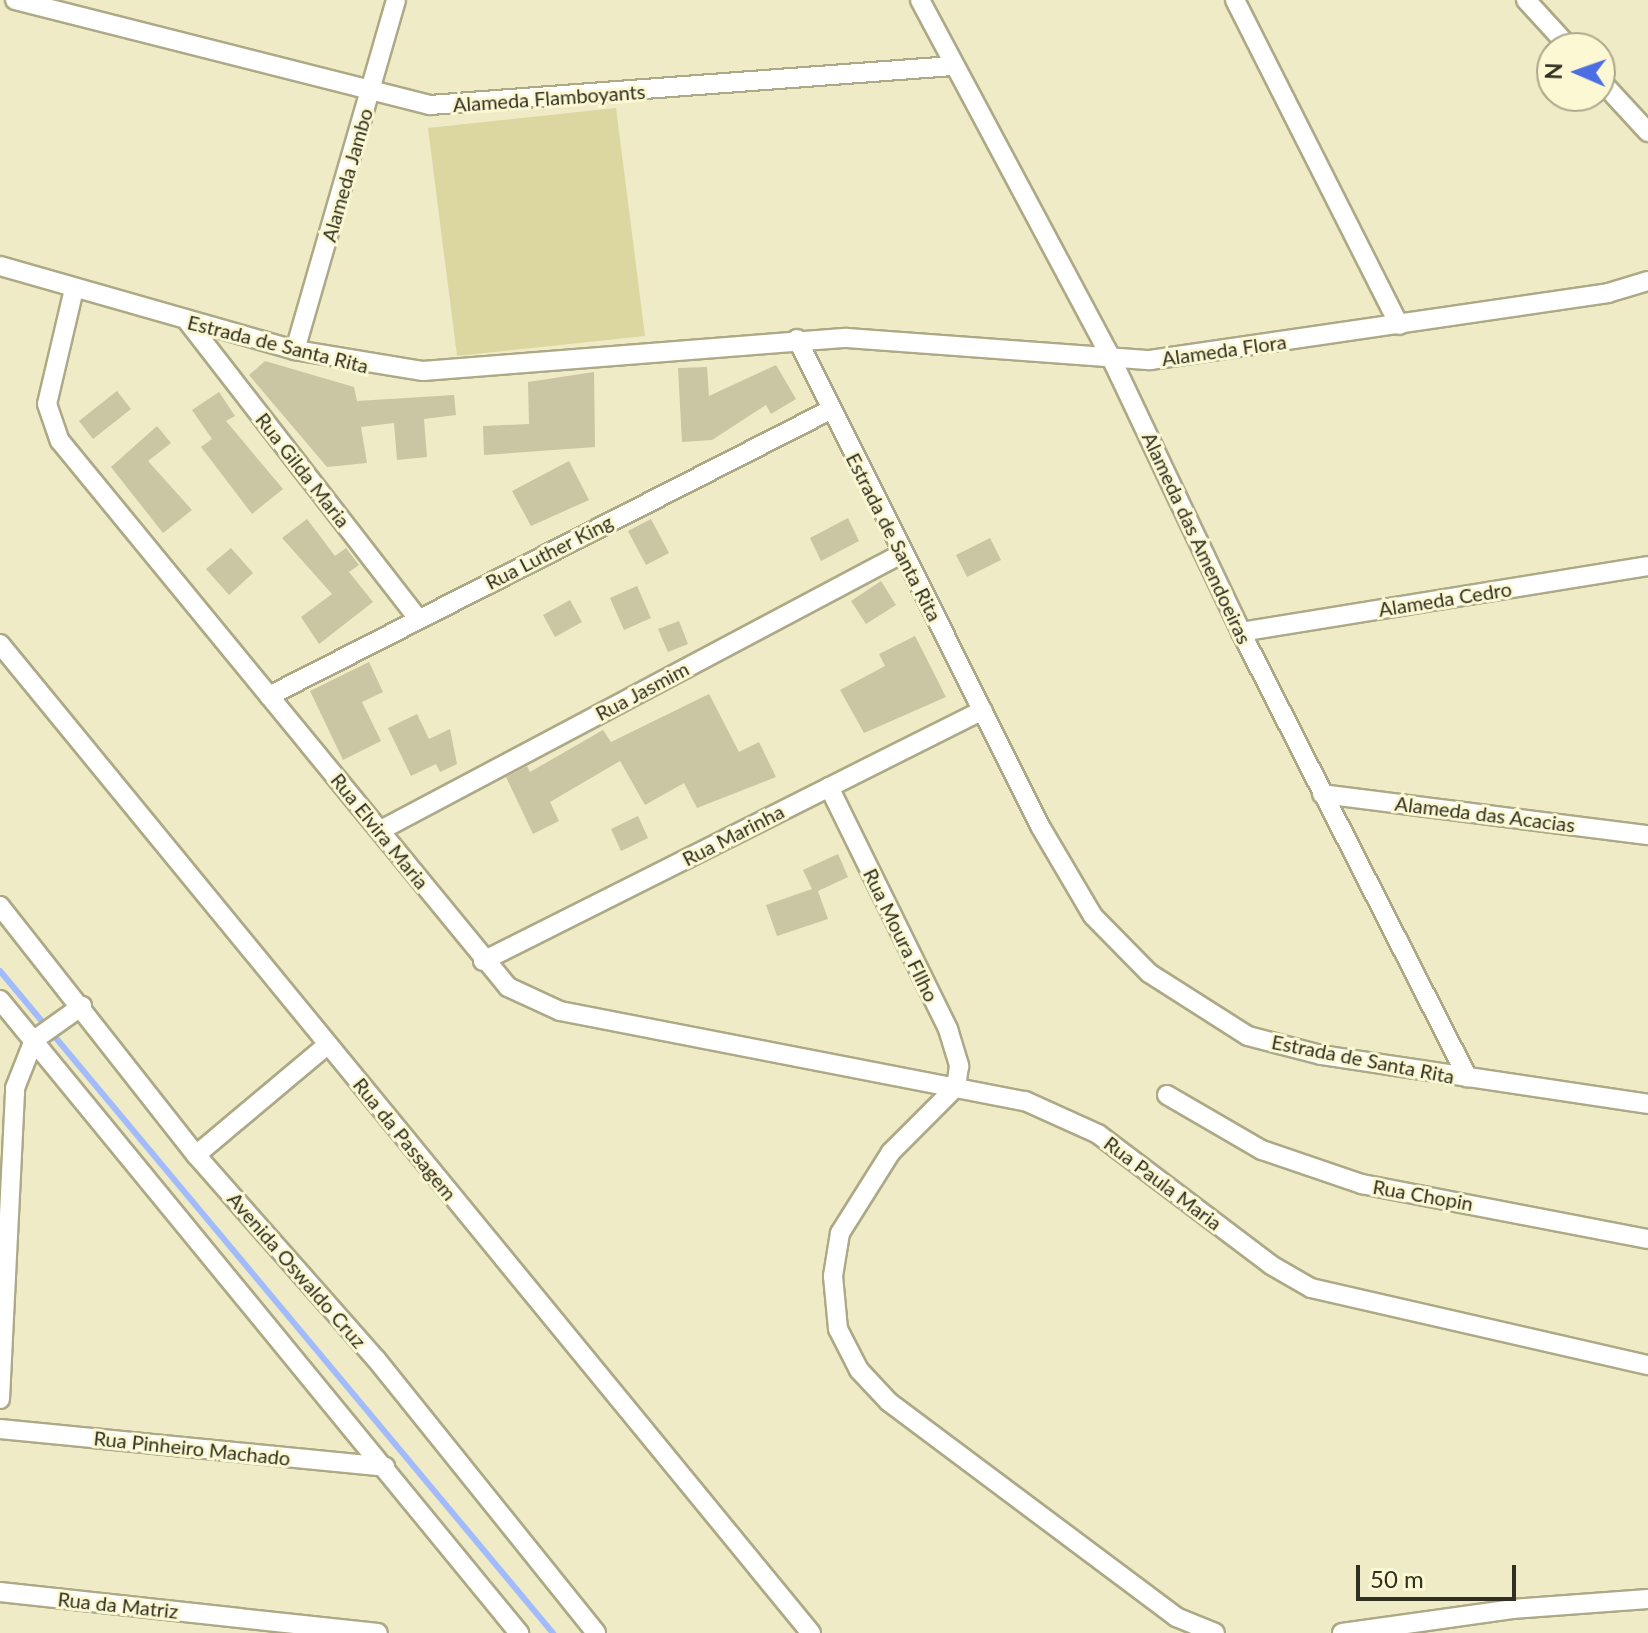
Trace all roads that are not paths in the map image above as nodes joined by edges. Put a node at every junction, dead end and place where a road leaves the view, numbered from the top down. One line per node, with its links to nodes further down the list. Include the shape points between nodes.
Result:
1 (15, 0): 8 (street, Alameda Flamboyants)
2 (396, 0): 8 (street, Alameda Jambo)
3 (920, 0): 7 (street, Alameda das Amendoeiras)
4 (1235, 0): 15 (street)
5 (1526, 0): 6 (street)
6 (1555, 32)
7 (952, 66): 8 (street, Alameda Flamboyants, via 476,105 430,105); 18 (street, Alameda das Amendoeiras)
8 (371, 94): 17 (street, Alameda Jambo)
9 (1616, 97): 10 (street)
10 (1648, 132)
11 (0, 266): 13 (street, Estrada de Santa Rita)
12 (1648, 281): 15 (street, Alameda Flora)
13 (74, 289): 14 (street, Estrada de Santa Rita); 25 (street, Rua Elvira Maria, via 47,404 60,441)
14 (188, 322): 17 (street, Estrada de Santa Rita); 22 (street, Rua Gilda Maria)
15 (1399, 325): 18 (street, Alameda Flora)
16 (797, 339): 17 (street, Estrada de Santa Rita, via 423,371); 18 (street, Alameda Flora, via 908,339); 19 (street, Estrada de Santa Rita)
17 (295, 350)
18 (1113, 362): 23 (street, Alameda das Amendoeiras)
19 (830, 410): 20 (street, Estrada de Santa Rita); 22 (street, Rua Luther King)
20 (903, 553): 26 (street, Estrada de Santa Rita); 29 (street, Rua Jasmim)
21 (1648, 566): 23 (street, Alameda Cedro)
22 (418, 618): 25 (street, Rua Luther King)
23 (1241, 632): 28 (street, Alameda das Amendoeiras)
24 (0, 644): 36 (street, Rua da Passagem)
25 (269, 696): 29 (street, Rua Elvira Maria)
26 (983, 710): 27 (street, Rua Marinha); 37 (street, Estrada de Santa Rita, via 1040,826 1093,916 1149,973 1248,1036)
27 (829, 787): 32 (street, Rua Marinha); 39 (street, Rua Moura FIlho, via 948,1029 959,1066)
28 (1322, 794): 30 (street, Alameda das Acacias); 37 (street, Alameda das Amendoeiras)
29 (381, 830): 32 (street, Rua Elvira Maria)
30 (1648, 835)
31 (0, 906): 34 (street, Avenida Oswaldo Cruz)
32 (483, 961): 39 (street, Rua Elvira Maria, via 508,987 560,1011)
33 (0, 1000): 35 (street)
34 (82, 1006): 35 (street); 42 (street, Avenida Oswaldo Cruz)
35 (38, 1037): 38 (street); 48 (street)
36 (327, 1045): 42 (street); 54 (street, Rua da Passagem)
37 (1468, 1078): 41 (street, Estrada de Santa Rita)
38 (8, 1087): 44 (street)
39 (956, 1087): 45 (street, Rua Paula Maria, via 1025,1101 1098,1134 1271,1265 1311,1288); 55 (street, via 891,1152 840,1233 833,1276 838,1329 859,1370 889,1402 1176,1617)
40 (1167, 1095): 43 (street, Rua Chopin, via 1262,1150 1362,1184)
41 (1648, 1104)
42 (196, 1155): 53 (street, Avenida Oswaldo Cruz, via 376,1359)
43 (1648, 1239)
44 (4, 1256): 46 (street)
45 (1648, 1365)
46 (0, 1399)
47 (0, 1429): 48 (street, Rua Pinheiro Machado)
48 (385, 1467): 52 (street)
49 (0, 1592): 51 (street, Rua da Matriz)
50 (1648, 1599): 56 (street, via 1512,1609)
51 (378, 1633)
52 (519, 1633)
53 (596, 1633)
54 (811, 1633)
55 (1215, 1633)
56 (1342, 1633)

